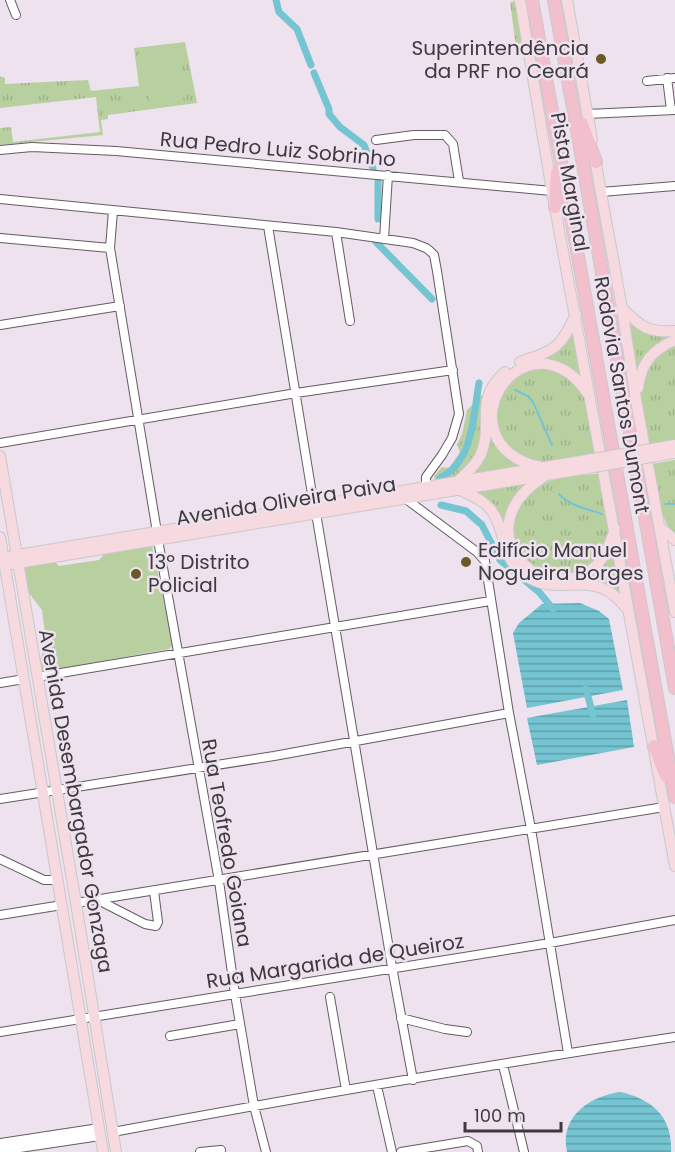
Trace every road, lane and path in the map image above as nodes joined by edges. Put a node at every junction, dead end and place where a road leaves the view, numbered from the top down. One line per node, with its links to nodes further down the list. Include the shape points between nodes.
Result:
1 (10, 0): 6 (street)
2 (520, 0): 19 (main road, Pista Marginal)
3 (532, 0): 14 (highway, Rodovia Santos Dumont)
4 (554, 0): 9 (highway, Rodovia Santos Dumont)
5 (567, 0): 11 (main road, Pista Marginal)
6 (16, 15)
7 (671, 78): 8 (street); 10 (street)
8 (647, 81)
9 (572, 97): 15 (highway); 66 (highway, Rodovia Santos Dumont)
10 (673, 110): 11 (street)
11 (587, 114): 15 (main road, Pista Marginal)
12 (376, 140): 17 (street, via 445,135 453,144)
13 (0, 150): 16 (street, Rua Pedro Luiz Sobrinho, via 116,150)
14 (559, 157): 22 (highway); 74 (highway, Rodovia Santos Dumont)
15 (596, 162): 20 (main road, Pista Marginal)
16 (388, 176): 17 (street, Rua Pedro Luiz Sobrinho); 27 (street)
17 (459, 181): 19 (street, Rua Pedro Luiz Sobrinho)
18 (675, 186): 20 (street)
19 (552, 191): 22 (main road, Pista Marginal)
20 (601, 192): 30 (main road, Pista Marginal)
21 (0, 199): 23 (street)
22 (555, 207): 31 (main road, Pista Marginal)
23 (113, 212): 24 (street); 28 (street, Rua Teofredo Goiana)
24 (268, 226): 25 (street); 37 (street)
25 (336, 232): 27 (street); 32 (street)
26 (0, 238): 28 (street)
27 (384, 240): 36 (street, via 419,245 434,255)
28 (110, 248): 29 (street, Rua Teofredo Goiana)
29 (120, 306): 33 (street); 40 (street, Rua Teofredo Goiana)
30 (622, 308): 34 (main road, via 647,329); 39 (main road, Pista Marginal)
31 (576, 314): 38 (main road, Pista Marginal); 47 (main road, via 556,346 513,365 492,385 485,406 482,453)
32 (350, 321)
33 (0, 325)
34 (675, 331)
35 (675, 340): 39 (main road, via 649,356 640,375)
36 (453, 370): 37 (street); 48 (street, via 459,406 456,429 426,477)
37 (296, 393): 40 (street); 50 (street)
38 (591, 397): 46 (main road, via 570,374 544,365 520,369 501,387 492,411 496,436 521,461); 51 (main road, Pista Marginal)
39 (636, 400): 52 (main road, Pista Marginal)
40 (137, 420): 41 (street); 53 (street, Rua Teofredo Goiana)
41 (0, 443)
42 (675, 445): 45 (main road, bridge)
43 (675, 453): 45 (main road, bridge)
44 (0, 456): 56 (main road, Avenida Desembargador Gonzaga)
45 (576, 466): 46 (main road, Avenida Oliveira Paiva)
46 (548, 471): 47 (main road, Avenida Oliveira Paiva); 51 (main road, via 522,494 509,521 514,552 530,570 561,579 591,570 605,553)
47 (459, 486): 48 (main road, Avenida Oliveira Paiva); 49 (main road, Avenida Oliveira Paiva); 60 (main road, via 490,509 508,557 527,577 552,586 603,589)
48 (426, 487): 50 (main road, Avenida Oliveira Paiva)
49 (406, 500): 50 (main road, Avenida Oliveira Paiva); 58 (street, via 482,556)
50 (315, 510): 53 (main road, Avenida Oliveira Paiva); 61 (street)
51 (615, 528): 60 (main road, Pista Marginal)
52 (661, 528): 55 (main road); 59 (main road, Pista Marginal)
53 (158, 536): 56 (main road, Avenida Oliveira Paiva); 62 (street, Rua Teofredo Goiana)
54 (0, 537): 57 (main road, Avenida Desembargador Gonzaga)
55 (675, 540)
56 (17, 559): 57 (main road, Avenida Oliveira Paiva); 63 (main road, Avenida Desembargador Gonzaga)
57 (2, 562): 64 (main road, Avenida Desembargador Gonzaga)
58 (490, 601): 61 (street); 67 (street)
59 (675, 609)
60 (628, 610): 69 (main road, Pista Marginal)
61 (334, 626): 62 (street); 68 (street)
62 (178, 653): 63 (street); 70 (street, Rua Teofredo Goiana)
63 (37, 677): 71 (main road, Avenida Desembargador Gonzaga)
64 (24, 679): 65 (street); 72 (main road, Avenida Desembargador Gonzaga)
65 (0, 683)
66 (675, 688)
67 (509, 713): 68 (street); 75 (street)
68 (356, 741): 70 (street); 76 (street)
69 (654, 746): 74 (highway)
70 (198, 768): 71 (street); 80 (street, Rua Teofredo Goiana)
71 (57, 790): 72 (street); 83 (main road, Avenida Desembargador Gonzaga)
72 (43, 792): 73 (street); 79 (main road, Avenida Desembargador Gonzaga)
73 (0, 799)
74 (671, 802): 75 (street); 78 (main road)
75 (531, 829): 76 (street); 87 (street)
76 (374, 855): 80 (street); 88 (street)
77 (0, 859): 79 (street, via 44,880)
78 (675, 866)
79 (58, 880): 84 (main road, Avenida Desembargador Gonzaga)
80 (219, 881): 81 (street); 89 (street, Rua Teofredo Goiana)
81 (154, 891): 82 (street); 82 (street, via 156,926)
82 (98, 900): 83 (street)
83 (76, 903): 91 (main road, Avenida Desembargador Gonzaga)
84 (62, 905): 85 (street); 93 (main road, Avenida Desembargador Gonzaga)
85 (0, 915)
86 (675, 920): 87 (street, Rua Margarida de Queiroz)
87 (550, 943): 88 (street, Rua Margarida de Queiroz); 99 (street)
88 (392, 967): 89 (street, Rua Margarida de Queiroz); 92 (street)
89 (235, 994): 91 (street, Rua Margarida de Queiroz); 94 (street, Rua Teofredo Goiana)
90 (330, 997): 103 (street)
91 (94, 1018): 93 (street, Rua Margarida de Queiroz); 106 (main road, Avenida Desembargador Gonzaga)
92 (401, 1018): 96 (street); 101 (street)
93 (81, 1020): 95 (street, Rua Margarida de Queiroz); 105 (main road, Avenida Desembargador Gonzaga)
94 (240, 1024): 97 (street); 104 (street, Rua Teofredo Goiana)
95 (0, 1032)
96 (467, 1032)
97 (170, 1036)
98 (675, 1037): 99 (street)
99 (568, 1053): 100 (street)
100 (503, 1065): 101 (street); 118 (street)
101 (413, 1080): 102 (street)
102 (376, 1086): 103 (street); 116 (street)
103 (346, 1090): 104 (street)
104 (254, 1106): 106 (street); 115 (street, Rua Teofredo Goiana)
105 (99, 1132): 108 (street); 112 (main road, Avenida Desembargador Gonzaga)
106 (112, 1132): 113 (main road, Avenida Desembargador Gonzaga)
107 (0, 1143): 108 (street)
108 (13, 1145): 111 (street)
109 (223, 1148): 114 (street)
110 (478, 1149): 117 (street, via 474,1143 460,1142)
111 (0, 1151)
112 (103, 1152)
113 (116, 1152)
114 (200, 1152)
115 (266, 1152)
116 (392, 1152)
117 (401, 1152)
118 (524, 1152)

